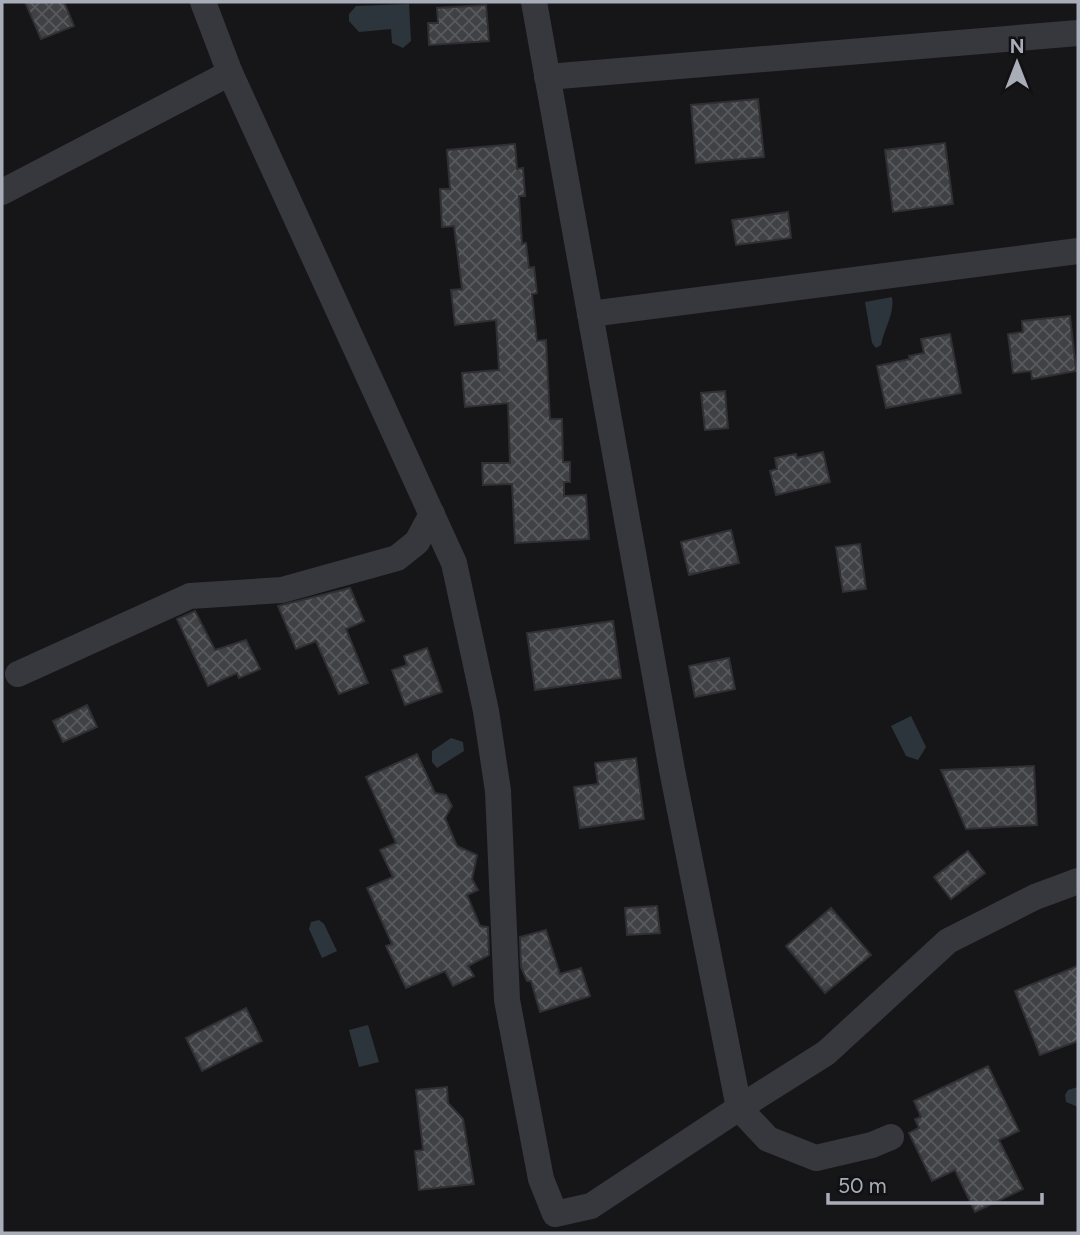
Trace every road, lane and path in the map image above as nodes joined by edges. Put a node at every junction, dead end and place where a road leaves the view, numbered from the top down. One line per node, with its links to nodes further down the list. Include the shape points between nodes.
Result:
1 (203, 2): 4 (street)
2 (534, 2): 5 (street)
3 (1078, 33): 5 (street)
4 (230, 73): 6 (street); 9 (street)
5 (547, 77): 8 (street)
6 (2, 192)
7 (1078, 251): 8 (street)
8 (590, 314): 12 (street, via 672,770)
9 (432, 514): 10 (street, via 416,542 397,558 282,590 190,596); 14 (street, via 454,563 486,711 498,791 507,1000 541,1179)
10 (18, 674)
11 (1078, 881): 12 (street, via 948,941 826,1052)
12 (739, 1108): 13 (street, via 768,1139 816,1158 872,1146); 14 (street)
13 (891, 1137)
14 (557, 1224)

